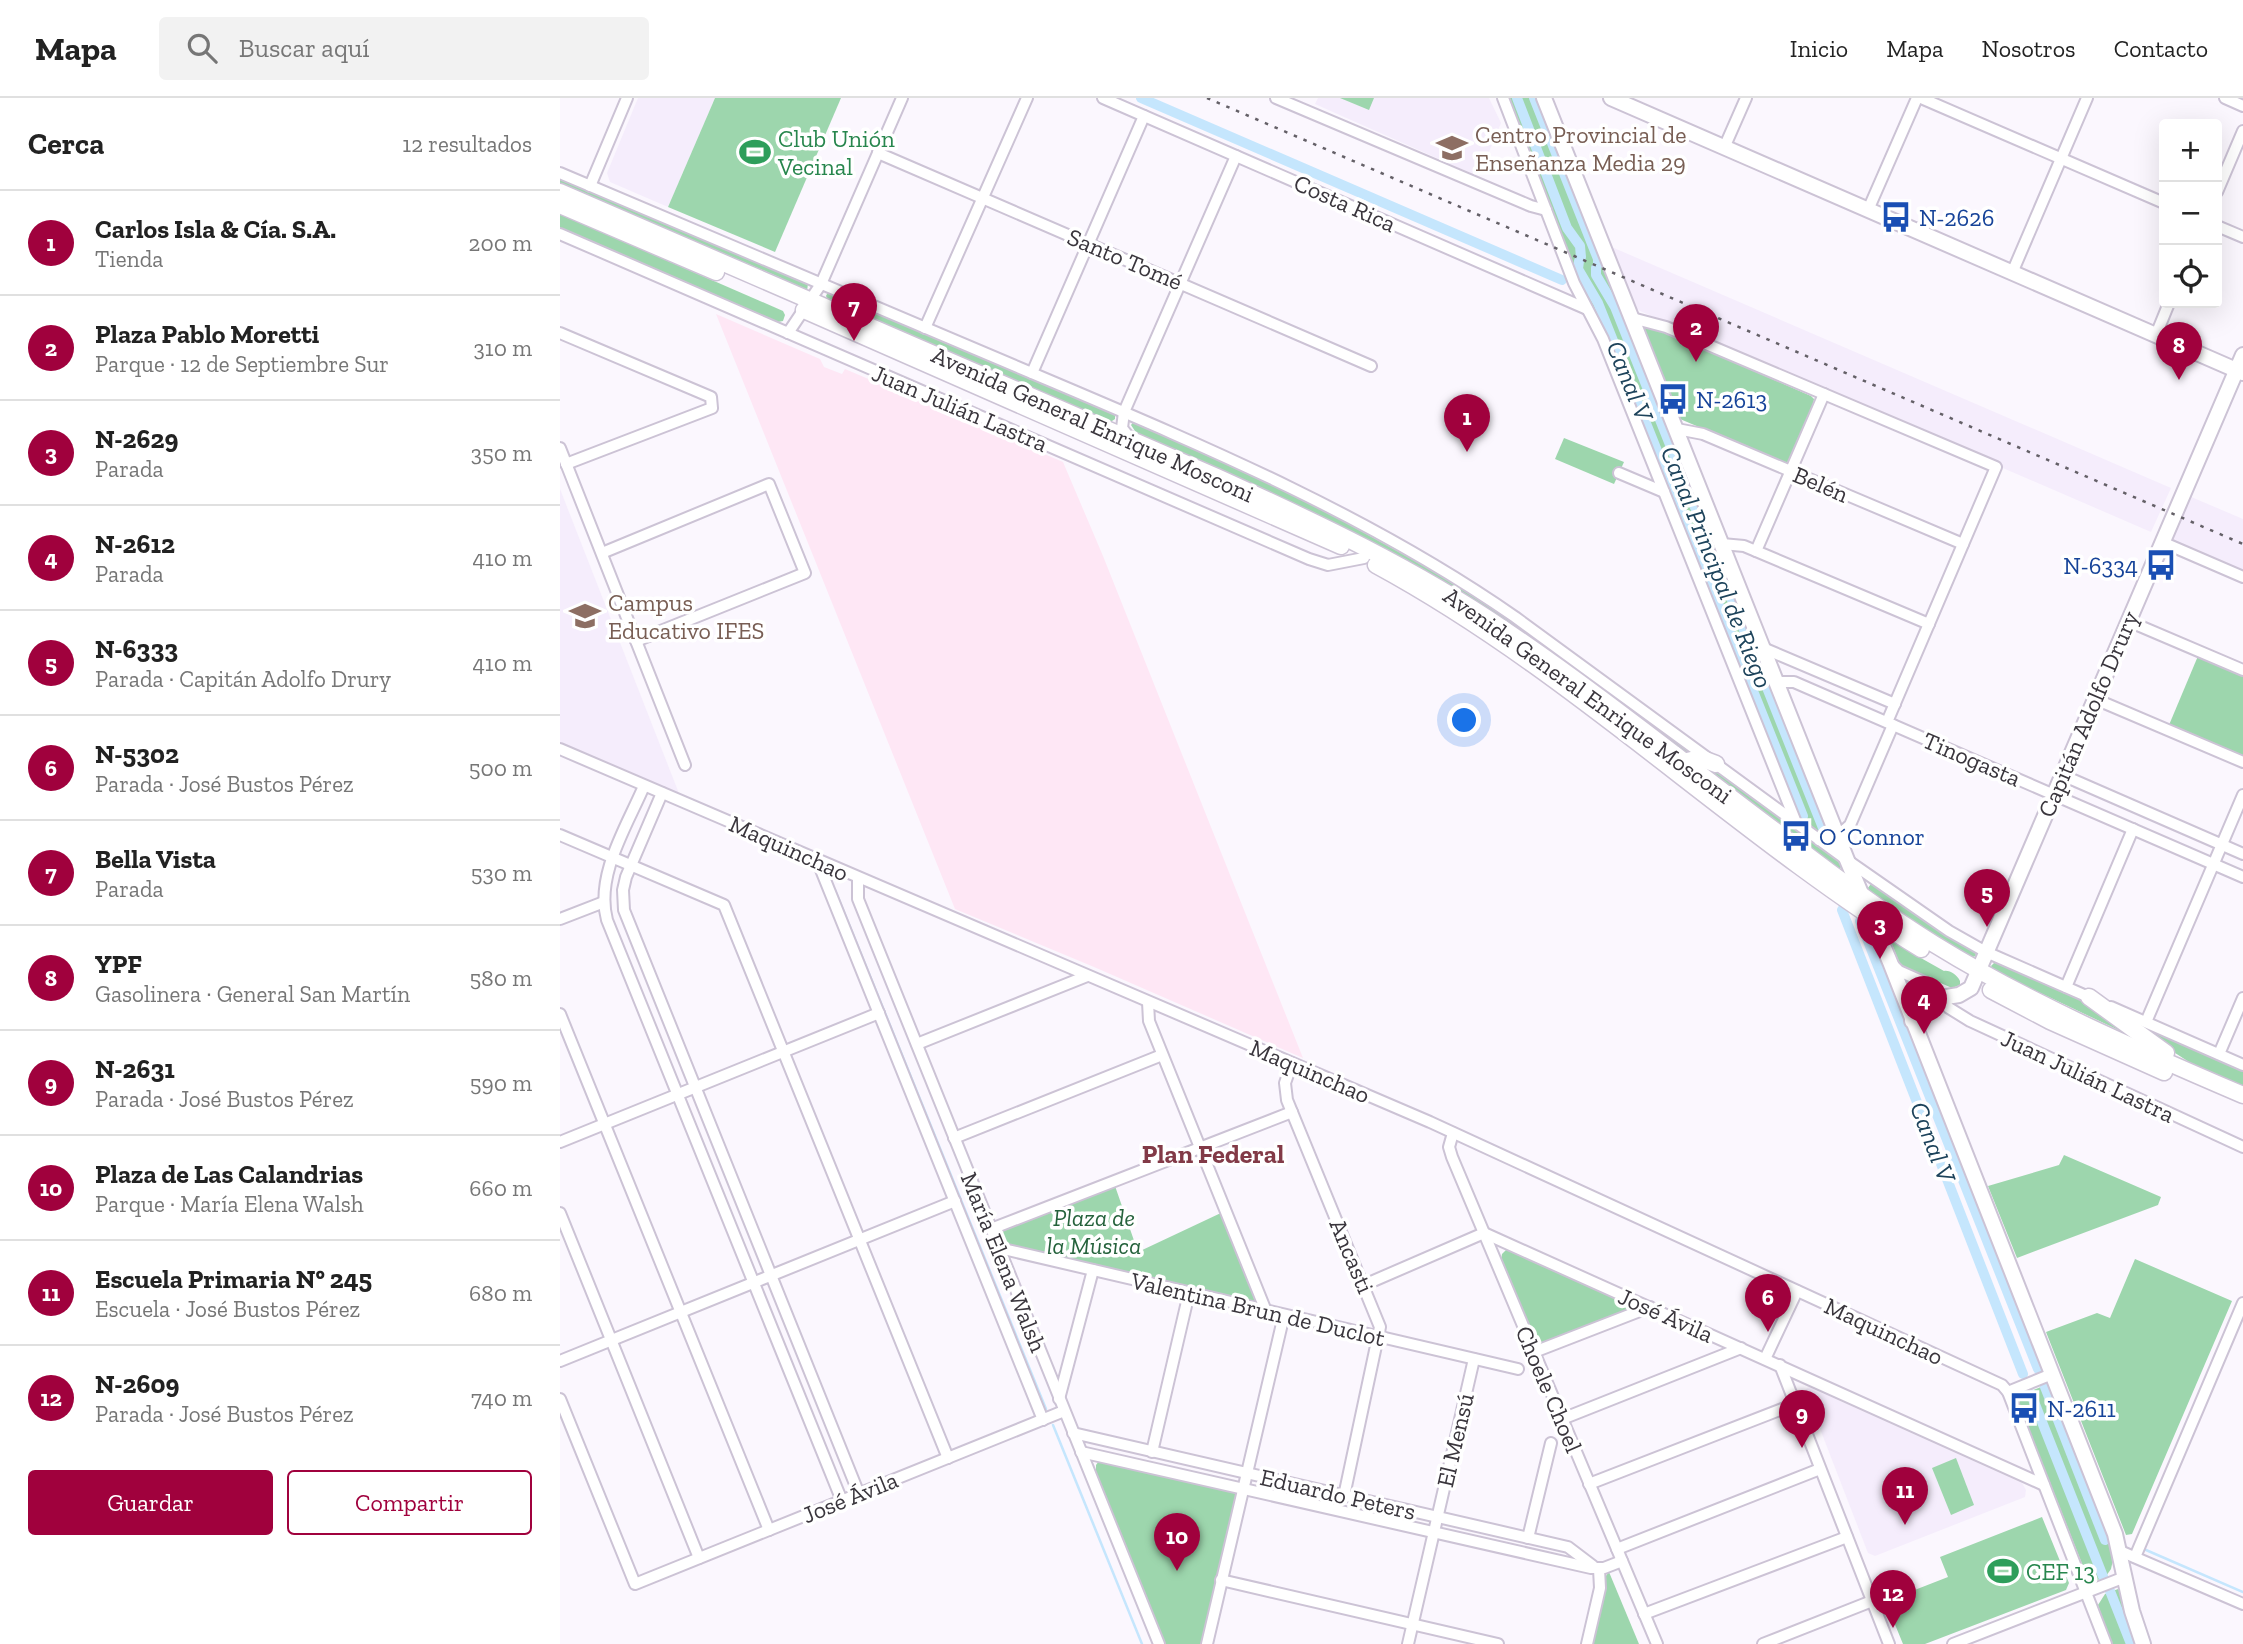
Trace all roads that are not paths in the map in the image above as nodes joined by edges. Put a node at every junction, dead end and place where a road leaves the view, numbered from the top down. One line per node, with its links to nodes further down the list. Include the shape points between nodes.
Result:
1 (627, 98): 22 (street)
2 (902, 98): 17 (street)
3 (1027, 98): 24 (street)
4 (1104, 98): 14 (street, Costa Rica)
5 (1276, 98): 27 (street)
6 (1503, 98): 27 (street)
7 (1544, 98): 39 (main road)
8 (1746, 98): 16 (street)
9 (1919, 98): 19 (street); 28 (street)
10 (2087, 98): 19 (street)
11 (2225, 98): 13 (street)
12 (1619, 100): 16 (main road)
13 (2243, 106)
14 (1144, 116): 18 (street, Costa Rica); 32 (street)
15 (2243, 131): 21 (street)
16 (1724, 148): 28 (main road)
17 (878, 153): 24 (street, Santo Tomé); 34 (street)
18 (1236, 156): 35 (street); 38 (street, Costa Rica)
19 (2061, 159): 25 (street); 33 (street)
20 (560, 173): 22 (street)
21 (2221, 182)
22 (590, 186): 34 (street)
23 (560, 192): 36 (highway, Avenida General Enrique Mosconi)
24 (983, 198): 32 (street, Santo Tomé); 40 (street)
25 (2159, 201)
26 (560, 205): 36 (highway, Avenida General Enrique Mosconi)
27 (1546, 210): 38 (street)
28 (1868, 210): 33 (main road)
29 (2222, 228): 31 (street)
30 (560, 234): 42 (street, Juan Julián Lastra)
31 (2243, 237)
32 (1088, 244): 35 (street, Santo Tomé); 47 (street)
33 (2012, 272): 43 (main road)
34 (821, 284): 36 (street); 40 (street)
35 (1180, 284): 45 (street, Santo Tomé); 49 (street)
36 (807, 306): 42 (street); 51 (highway, Avenida General Enrique Mosconi); 62 (highway, Avenida General Enrique Mosconi)
37 (2167, 308): 43 (street)
38 (1587, 309): 56 (street)
39 (1632, 318): 48 (street, via 1658,323); 50 (main road)
40 (925, 328): 47 (street)
41 (560, 333): 53 (street, via 711,397 712,408)
42 (788, 333): 62 (street, Juan Julián Lastra, via 1316,562 1328,565)
43 (2155, 335): 46 (main road)
44 (2243, 355): 46 (main road, Capitán Adolfo Drury)
45 (1371, 366)
46 (2240, 372): 57 (main road, Capitán Adolfo Drury)
47 (1032, 373): 49 (street)
48 (1824, 394): 54 (street); 59 (street, via 1996,467)
49 (1124, 412): 51 (street, via 1122,428); 76 (street, via 1290,488 1472,588)
50 (1677, 429): 54 (street, Belén, via 1703,434); 58 (main road)
51 (1138, 444): 74 (highway, Avenida General Enrique Mosconi, via 1313,521 1446,592 1534,650)
52 (560, 448): 53 (street)
53 (566, 464): 61 (street)
54 (1790, 471): 59 (street, Belén); 60 (street)
55 (1619, 473): 56 (street)
56 (1664, 492): 79 (street)
57 (2162, 542): 63 (street); 64 (main road, Capitán Adolfo Drury)
58 (1722, 544): 60 (street); 67 (main road)
59 (1963, 544): 65 (street)
60 (1756, 551): 65 (street)
61 (602, 553): 66 (street); 66 (street, via 769,484 805,573)
62 (1364, 558): 102 (highway, Avenida General Enrique Mosconi, via 1519,653)
63 (2243, 577)
64 (2128, 621): 68 (street); 70 (main road, Capitán Adolfo Drury)
65 (1928, 624): 71 (street)
66 (636, 641): 77 (street)
67 (1763, 648): 69 (main road); 71 (street)
68 (2243, 670)
69 (1777, 682): 72 (street, Tinogasta, via 1794,682); 88 (main road)
70 (2095, 699): 75 (street); 78 (main road, Capitán Adolfo Drury)
71 (1895, 704): 72 (street)
72 (1890, 723): 82 (street, Tinogasta); 88 (street, via 1852,822)
73 (560, 749): 80 (street, Maquinchao)
74 (1683, 762): 76 (highway, via 1700,758); 100 (highway, Avenida General Enrique Mosconi)
75 (2243, 762)
76 (1716, 764): 84 (street)
77 (685, 765)
78 (2062, 775): 82 (main road, Capitán Adolfo Drury); 90 (street)
79 (1780, 783): 84 (street, via 1775,795); 85 (street)
80 (644, 786): 81 (street, Maquinchao); 92 (street)
81 (662, 793): 93 (street, Maquinchao); 96 (street)
82 (2053, 794): 86 (street, Tinogasta); 104 (main road, Capitán Adolfo Drury)
83 (2243, 795): 90 (street)
84 (1762, 798): 85 (street)
85 (1796, 823): 89 (street)
86 (2133, 829): 95 (street, Tinogasta); 108 (street)
87 (560, 835): 92 (street)
88 (1837, 835): 89 (street); 94 (main road)
89 (1819, 840): 94 (street)
90 (2222, 845): 91 (street); 95 (street)
91 (2243, 854)
92 (613, 858): 96 (street); 101 (street)
93 (817, 860): 98 (street, Maquinchao); 113 (street, María Elena Walsh)
94 (1847, 860): 99 (street); 100 (main road)
95 (2214, 864): 97 (street, Tinogasta); 116 (street)
96 (631, 865): 118 (street, via 724,905); 124 (street, via 623,890 624,910)
97 (2243, 877)
98 (858, 878): 107 (street, Maquinchao); 117 (street, María Elena Walsh, via 858,899)
99 (1879, 882): 100 (street, via 1865,881); 104 (street)
100 (1863, 897): 102 (main road); 106 (highway, Avenida General Enrique Mosconi)
101 (604, 902): 103 (street); 125 (street, via 609,925)
102 (1871, 916): 105 (main road); 106 (highway, Avenida General Enrique Mosconi)
103 (560, 919)
104 (1986, 952): 106 (main road, Capitán Adolfo Drury); 108 (street)
105 (1890, 962): 110 (street, Juan Julián Lastra, via 1926,983); 115 (main road)
106 (1976, 975): 110 (main road, via 1966,993); 123 (highway, Avenida General Enrique Mosconi); 127 (highway, Avenida General Enrique Mosconi, via 2066,1029)
107 (1087, 976): 112 (street, Maquinchao); 117 (street)
108 (2066, 987): 109 (street)
109 (2089, 997): 116 (street); 123 (highway)
110 (1938, 998): 115 (main road, via 1917,1004); 133 (street, Juan Julián Lastra, via 1982,1027)
111 (2243, 998): 119 (street)
112 (1148, 1002): 120 (street, via 1148,1019); 121 (street, Maquinchao)
113 (879, 1013): 118 (street); 135 (street, María Elena Walsh)
114 (560, 1014): 129 (street)
115 (1912, 1021): 161 (main road)
116 (2146, 1022): 119 (street)
117 (917, 1044): 131 (street, María Elena Walsh)
118 (784, 1051): 124 (street); 139 (street)
119 (2219, 1054): 122 (street)
120 (1162, 1055): 131 (street); 134 (street)
121 (1292, 1063): 128 (street, Ancasti, via 1284,1088); 130 (street, Maquinchao)
122 (2243, 1065)
123 (2203, 1077): 126 (highway, Avenida General Enrique Mosconi)
124 (694, 1087): 125 (street); 142 (street)
125 (677, 1094): 129 (street); 143 (street)
126 (2243, 1095)
127 (2243, 1107)
128 (1292, 1112): 134 (street); 144 (street, Ancasti)
129 (604, 1124): 132 (street); 150 (street)
130 (1453, 1133): 138 (street, Choele Choel, via 1450,1152); 145 (street, Maquinchao)
131 (954, 1138): 137 (street, María Elena Walsh)
132 (560, 1142)
133 (2243, 1147)
134 (1200, 1148): 137 (street); 149 (street)
135 (955, 1201): 139 (street); 168 (street, María Elena Walsh)
136 (560, 1213): 153 (street)
137 (991, 1229): 140 (street, María Elena Walsh)
138 (1484, 1233): 144 (street); 148 (street, José Ávila); 155 (street, Choele Choel)
139 (860, 1239): 142 (street); 173 (street)
140 (999, 1248): 141 (street, Valentina Brun de Duclot); 164 (street, María Elena Walsh)
141 (1093, 1270): 146 (street, Valentina Brun de Duclot); 164 (street)
142 (771, 1276): 143 (street); 179 (street)
143 (754, 1282): 150 (street); 181 (street)
144 (1364, 1285): 152 (street, Ancasti, via 1379,1322)
145 (1797, 1291): 157 (street); 162 (street, Maquinchao)
146 (1189, 1293): 149 (street, Valentina Brun de Duclot); 172 (street)
147 (2243, 1303): 189 (street)
148 (1650, 1307): 154 (street, José Ávila); 155 (street)
149 (1266, 1311): 151 (street, Valentina Brun de Duclot)
150 (681, 1312): 153 (street); 183 (street)
151 (1284, 1315): 152 (street, Valentina Brun de Duclot); 175 (street)
152 (1379, 1337): 156 (street, Valentina Brun de Duclot); 180 (street, Ancasti)
153 (611, 1340): 158 (street); 190 (street)
154 (1741, 1348): 157 (street, José Ávila); 167 (street)
155 (1534, 1352): 167 (street, Choele Choel)
156 (1474, 1359): 160 (street, Valentina Brun de Duclot); 182 (street, El Mensú)
157 (1765, 1359): 159 (street, José Ávila)
158 (560, 1361)
159 (1780, 1366): 165 (street); 177 (street, José Ávila)
160 (1517, 1369)
161 (2052, 1374): 162 (street); 188 (main road)
162 (2008, 1392): 177 (street)
163 (560, 1399): 190 (street, José Ávila, via 635,1584)
164 (1059, 1399): 166 (street, María Elena Walsh)
165 (1795, 1404): 174 (street); 176 (street)
166 (1064, 1411): 168 (street, José Ávila); 169 (street, María Elena Walsh)
167 (1562, 1419): 176 (street, Choele Choel)
168 (1043, 1420): 173 (street, José Ávila)
169 (1073, 1433): 171 (street, María Elena Walsh); 172 (street, Eduardo Peters)
170 (1551, 1443): 186 (street)
171 (1081, 1452): 178 (street, Eduardo Peters); 200 (street, María Elena Walsh)
172 (1152, 1452): 175 (street, Eduardo Peters)
173 (948, 1458): 179 (street, José Ávila)
174 (1820, 1469): 185 (street); 187 (street)
175 (1247, 1473): 178 (street); 180 (street, Eduardo Peters)
176 (1589, 1484): 187 (street, Choele Choel)
177 (2044, 1485): 195 (street)
178 (1244, 1488): 184 (street, Eduardo Peters); 194 (street)
179 (859, 1494): 181 (street, José Ávila)
180 (1344, 1496): 182 (street, Eduardo Peters)
181 (842, 1500): 183 (street, José Ávila)
182 (1437, 1517): 184 (street, El Mensú); 186 (street, Eduardo Peters)
183 (769, 1530): 190 (street, José Ávila)
184 (1434, 1532): 192 (street, Eduardo Peters); 199 (street, El Mensú)
185 (1847, 1537): 196 (street); 198 (street)
186 (1528, 1538): 192 (street, Eduardo Peters, via 1572,1549)
187 (1616, 1549): 191 (street, Choele Choel)
188 (2120, 1551): 189 (street); 193 (main road)
189 (2134, 1557): 197 (street)
190 (699, 1558)
191 (1622, 1561): 192 (street); 198 (street, Choele Choel)
192 (1597, 1569): 204 (street, via 1600,1588)
193 (2125, 1577): 195 (street); 210 (main road)
194 (1222, 1580): 199 (street); 201 (street)
195 (2085, 1592): 208 (street); 209 (street)
196 (1872, 1601): 206 (street); 207 (street)
197 (2243, 1604)
198 (1644, 1614): 205 (street, Choele Choel)
199 (1413, 1625): 202 (street, El Mensú); 203 (street)
200 (1159, 1644)
201 (1206, 1644)
202 (1408, 1644)
203 (1497, 1644)
204 (1587, 1644)
205 (1657, 1644)
206 (1763, 1644)
207 (1889, 1644)
208 (1953, 1644)
209 (2106, 1644)
210 (2143, 1644)

